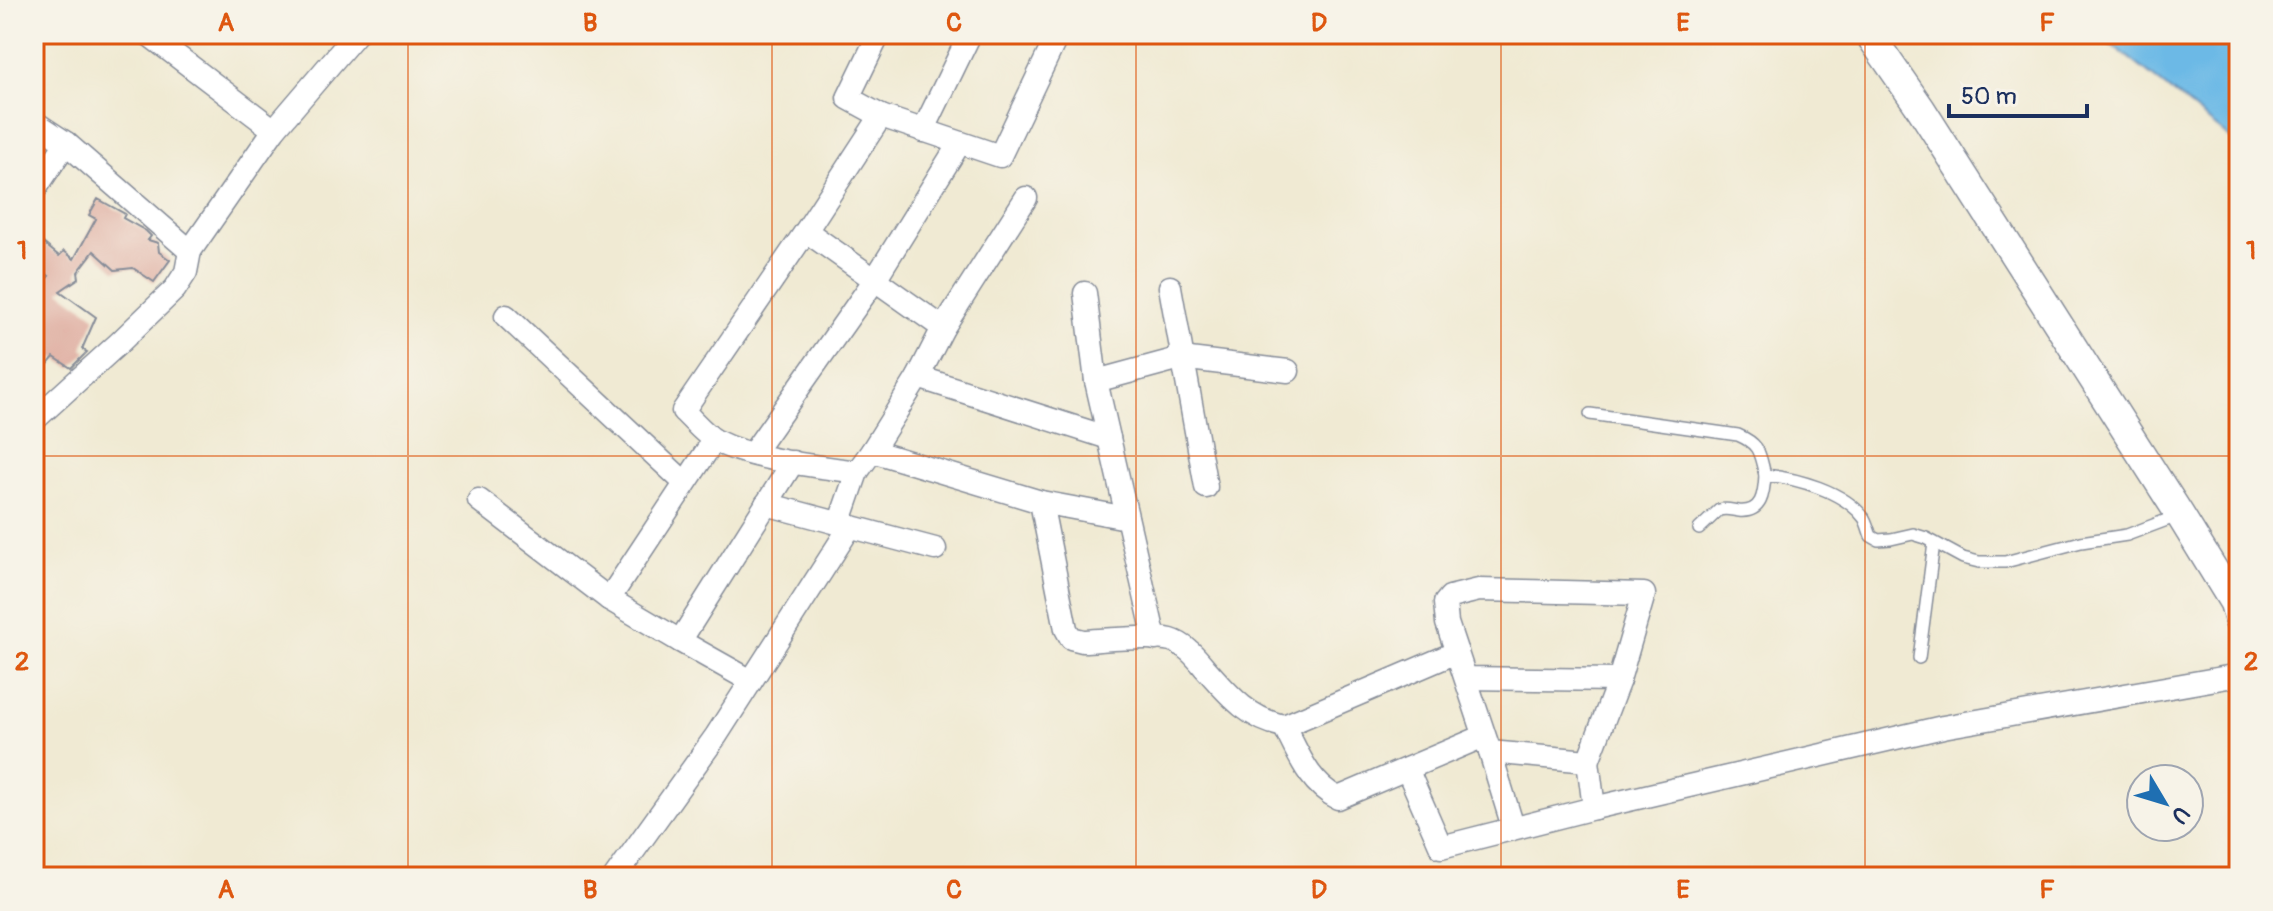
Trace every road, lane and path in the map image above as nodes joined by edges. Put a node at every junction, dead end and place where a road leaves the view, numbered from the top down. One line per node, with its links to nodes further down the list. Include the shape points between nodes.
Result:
1 (148, 34): 9 (street)
2 (356, 34): 9 (street)
3 (879, 34): 7 (street, via 848,98)
4 (970, 34): 10 (street)
5 (1058, 34): 12 (street, via 1000,156)
6 (1869, 34): 40 (street)
7 (881, 116): 10 (street); 15 (street)
8 (34, 122): 11 (street)
9 (274, 130): 16 (street)
10 (923, 131): 12 (street)
11 (66, 143): 13 (street); 16 (street)
12 (959, 144): 17 (street)
13 (34, 191)
14 (1026, 198): 21 (street)
15 (806, 231): 17 (street); 29 (street, via 683,411)
16 (190, 251): 27 (street, via 175,289)
17 (874, 281): 21 (street); 31 (street)
18 (1170, 287): 22 (street)
19 (1085, 293): 25 (street)
20 (506, 316): 35 (street)
21 (943, 328): 24 (street)
22 (1181, 358): 23 (street); 25 (street); 36 (street)
23 (1288, 371)
24 (918, 377): 28 (street); 30 (street)
25 (1096, 381): 28 (street)
26 (1590, 414): 34 (lane, via 1738,435 1758,447)
27 (34, 420)
28 (1109, 438): 41 (street)
29 (714, 440): 31 (street); 35 (street)
30 (872, 451): 33 (street); 38 (street)
31 (753, 453): 32 (street)
32 (793, 462): 33 (street); 39 (street)
33 (857, 472): 42 (street)
34 (1765, 475): 43 (lane, via 1758,506 1719,510); 44 (lane, via 1815,486 1839,498 1864,519 1878,540 1913,534)
35 (685, 483): 46 (street)
36 (1206, 487)
37 (479, 500): 46 (street)
38 (1041, 502): 41 (street); 48 (street, via 1071,638)
39 (766, 504): 42 (street); 49 (street)
40 (2180, 515): 44 (lane, via 2127,535 2005,562 1963,558); 47 (street, via 2234,603)
41 (1127, 518): 48 (street)
42 (844, 525): 45 (street); 55 (street)
43 (1699, 529)
44 (1934, 543): 51 (lane)
45 (935, 549)
46 (609, 599): 49 (street)
47 (2239, 621)
48 (1155, 639): 56 (street, via 1185,647 1250,714)
49 (680, 641): 55 (street)
50 (1457, 652): 53 (street); 54 (street, via 1447,623 1445,603 1450,597 1479,590 1644,594); 56 (street)
51 (1919, 658)
52 (2239, 675): 60 (street, via 1943,727)
53 (1466, 678): 54 (street); 57 (street)
54 (1619, 680): 58 (street)
55 (751, 681): 62 (street)
56 (1284, 726): 59 (street, via 1313,780 1338,798)
57 (1487, 744): 58 (street); 59 (street); 61 (street)
58 (1588, 761): 60 (street)
59 (1407, 769): 61 (street, via 1441,847)
60 (1594, 808): 61 (street)
61 (1513, 827)
62 (615, 877)

